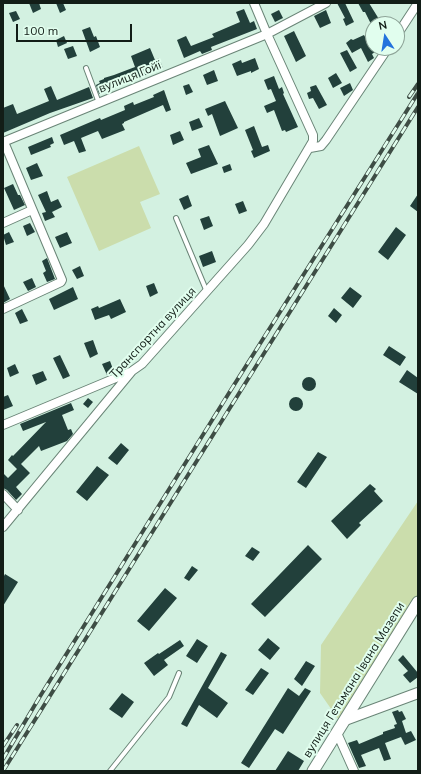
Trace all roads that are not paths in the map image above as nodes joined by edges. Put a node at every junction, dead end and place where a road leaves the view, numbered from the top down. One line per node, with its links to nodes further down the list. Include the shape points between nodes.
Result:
1 (254, 3): 5 (street)
2 (326, 3): 5 (street, вулиця Гойї)
3 (418, 3): 4 (street)
4 (405, 23)
5 (267, 34): 8 (street, вулиця Гойї); 10 (street, via 312,135 314,141)
6 (383, 56): 10 (street, via 326,140 321,146)
7 (86, 68): 8 (lane)
8 (98, 103): 9 (street, вулиця Гойї)
9 (4, 142): 11 (street)
10 (310, 148): 14 (street, Транспортна вулиця, via 264,224)
11 (32, 210): 13 (street); 15 (street, via 62,280)
12 (176, 218): 14 (lane)
13 (3, 223)
14 (207, 293): 16 (street, Транспортна вулиця, via 142,364)
15 (3, 309)
16 (132, 371): 17 (street); 19 (street, Транспортна вулиця)
17 (3, 425)
18 (3, 494): 19 (street)
19 (18, 510): 20 (street, Транспортна вулиця)
20 (3, 527)
21 (418, 602): 24 (main road, вулиця Гетьмана Івана Мазепи)
22 (178, 673): 26 (lane, via 169,697)
23 (418, 693): 24 (street)
24 (345, 720): 25 (main road, вулиця Гетьмана Івана Мазепи)
25 (337, 733): 27 (main road, вулиця Гетьмана Івана Мазепи); 28 (street)
26 (110, 771)
27 (313, 771)
28 (354, 771)

